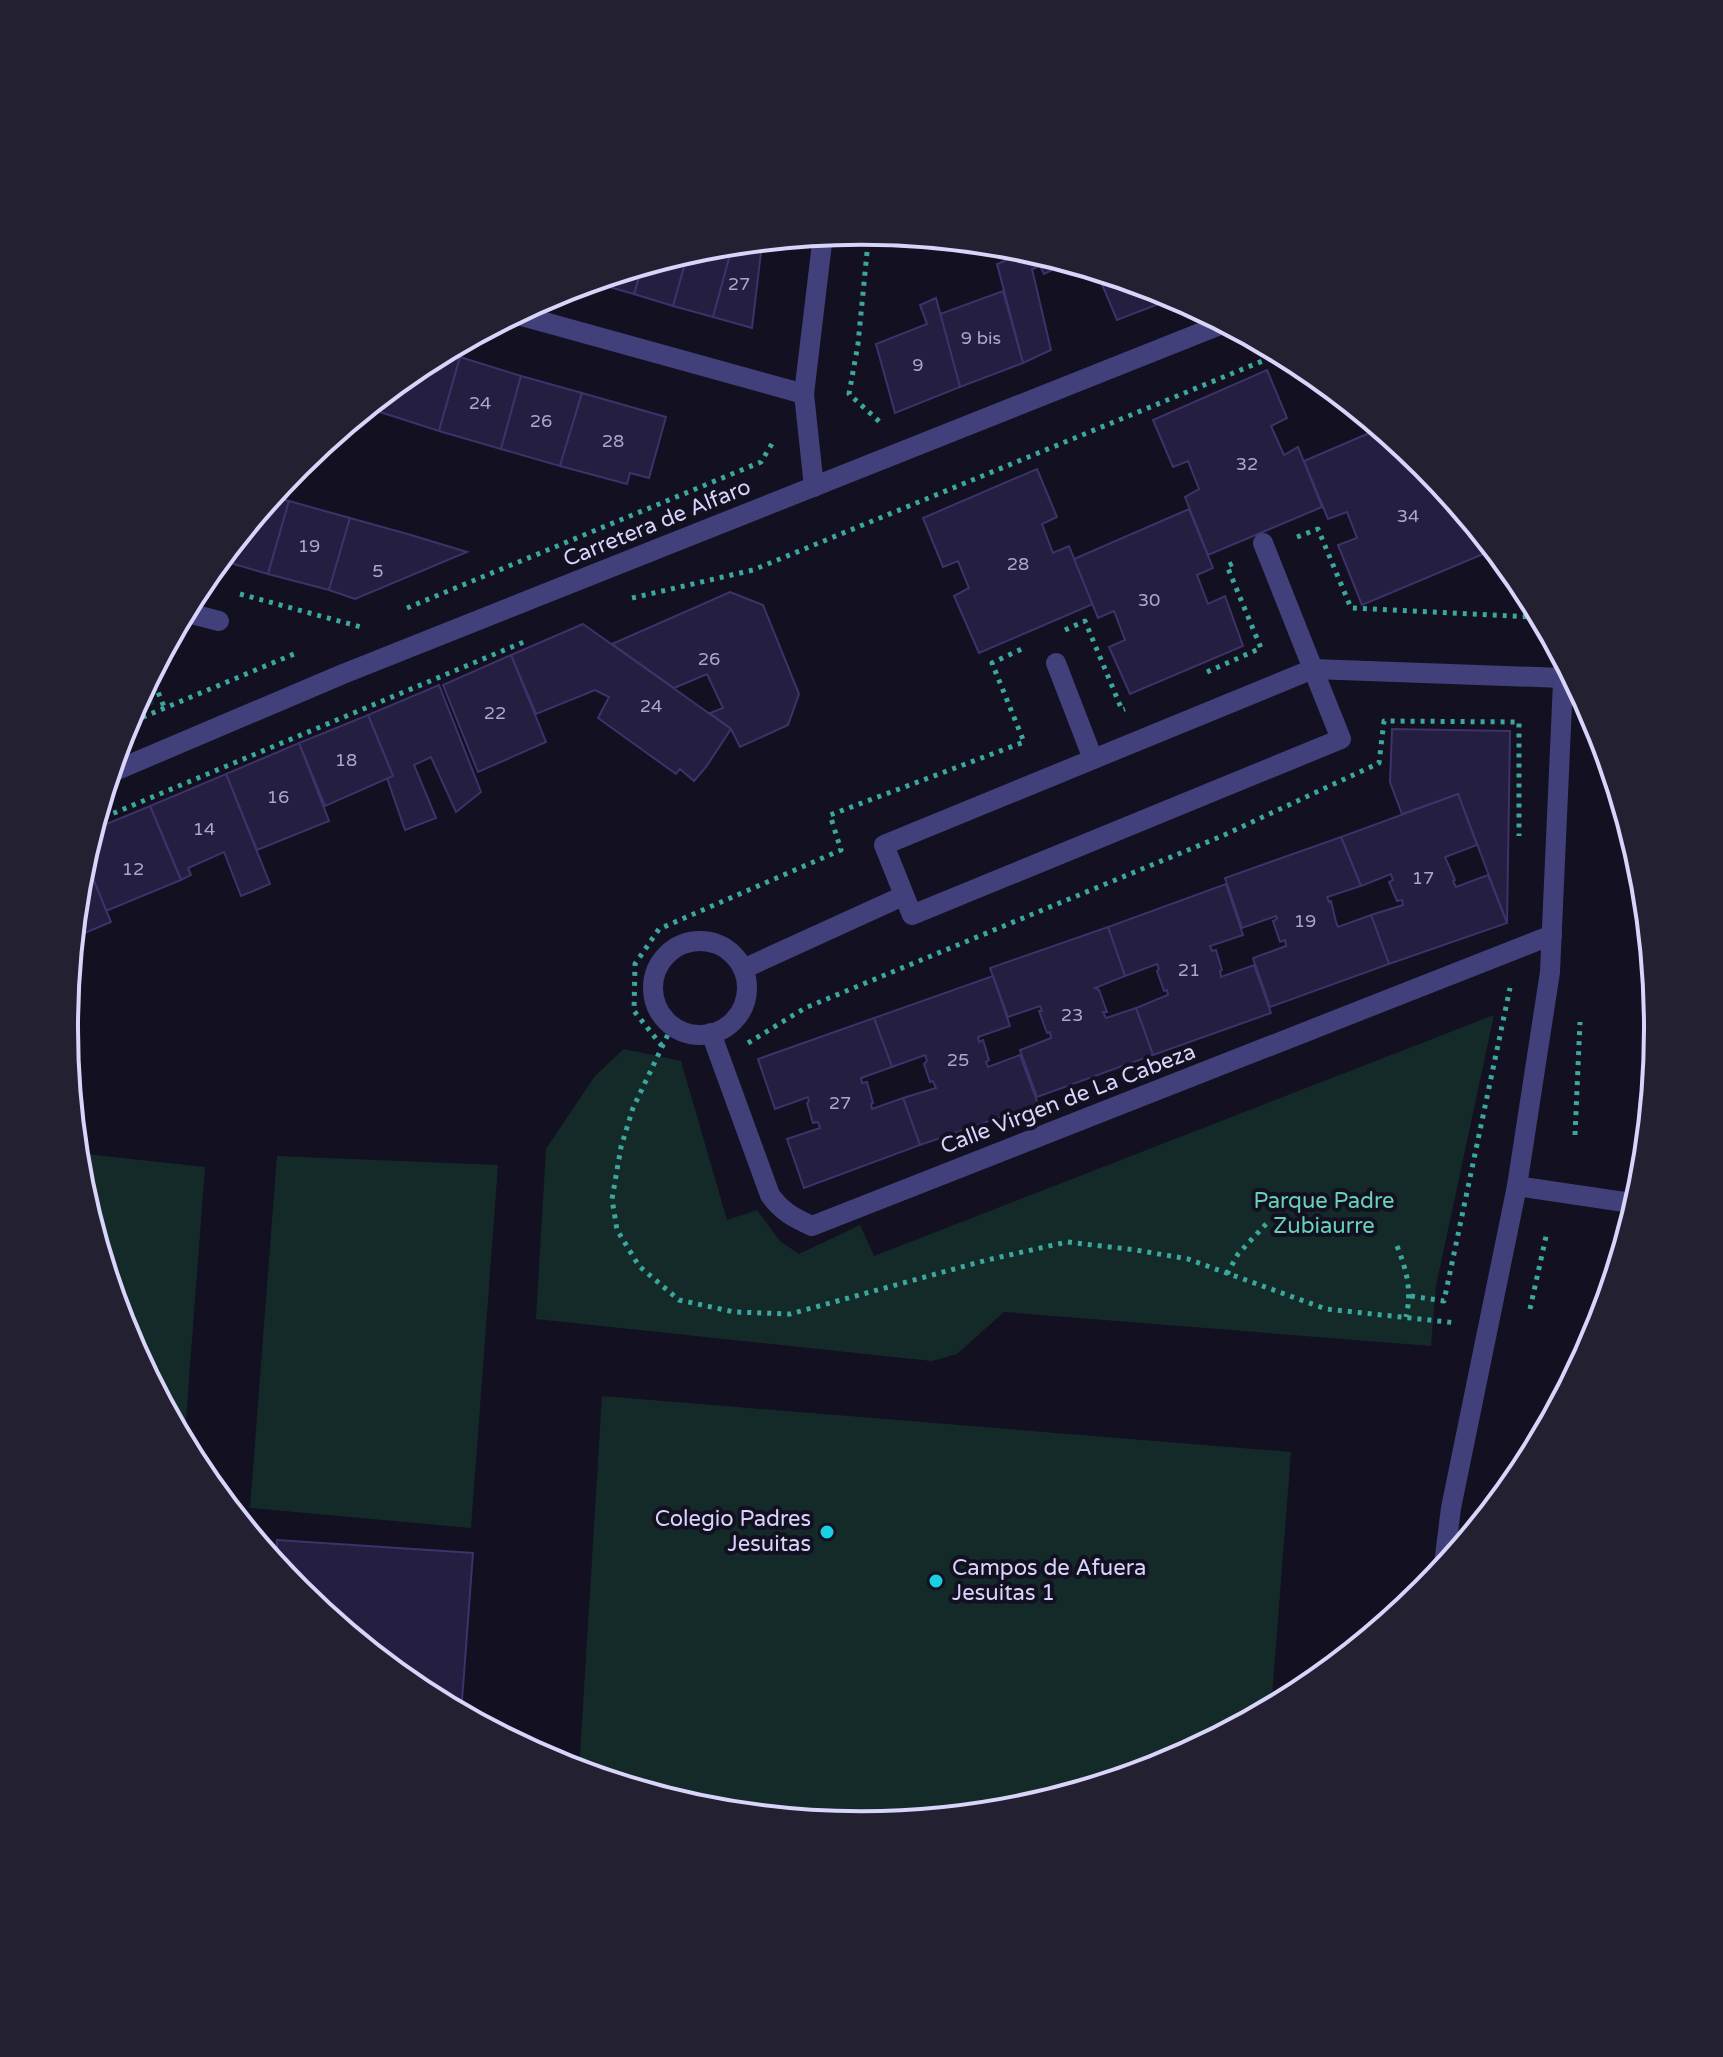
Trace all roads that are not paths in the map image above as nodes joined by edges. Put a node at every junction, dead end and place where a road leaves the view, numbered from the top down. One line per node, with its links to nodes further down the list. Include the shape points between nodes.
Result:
1 (822, 247): 4 (street)
2 (532, 319): 4 (street)
3 (1212, 328): 5 (street, Carretera de Alfaro)
4 (804, 394): 5 (street)
5 (814, 487): 14 (street, Carretera de Alfaro)
6 (1263, 543): 10 (street)
7 (196, 615): 8 (street)
8 (219, 621)
9 (1056, 663): 13 (street)
10 (1313, 669): 11 (street); 13 (street); 15 (street, via 1341,739 912,915)
11 (1557, 669)
12 (1563, 681): 16 (street)
13 (1093, 759): 15 (street, via 884,845)
14 (124, 767)
15 (903, 896): 17 (street)
16 (1552, 935): 18 (street, Calle Virgen de La Cabeza, via 812,1226 778,1207 770,1195); 19 (street)
17 (743, 969): 18 (street, via 746,999 740,1013 730,1025); 18 (street, via 722,947 691,942 664,957 656,971 654,1001 660,1015 686,1033)
18 (711, 1033)
19 (1517, 1186): 20 (street); 21 (street, via 1451,1508)
20 (1625, 1202)
21 (1448, 1548)

